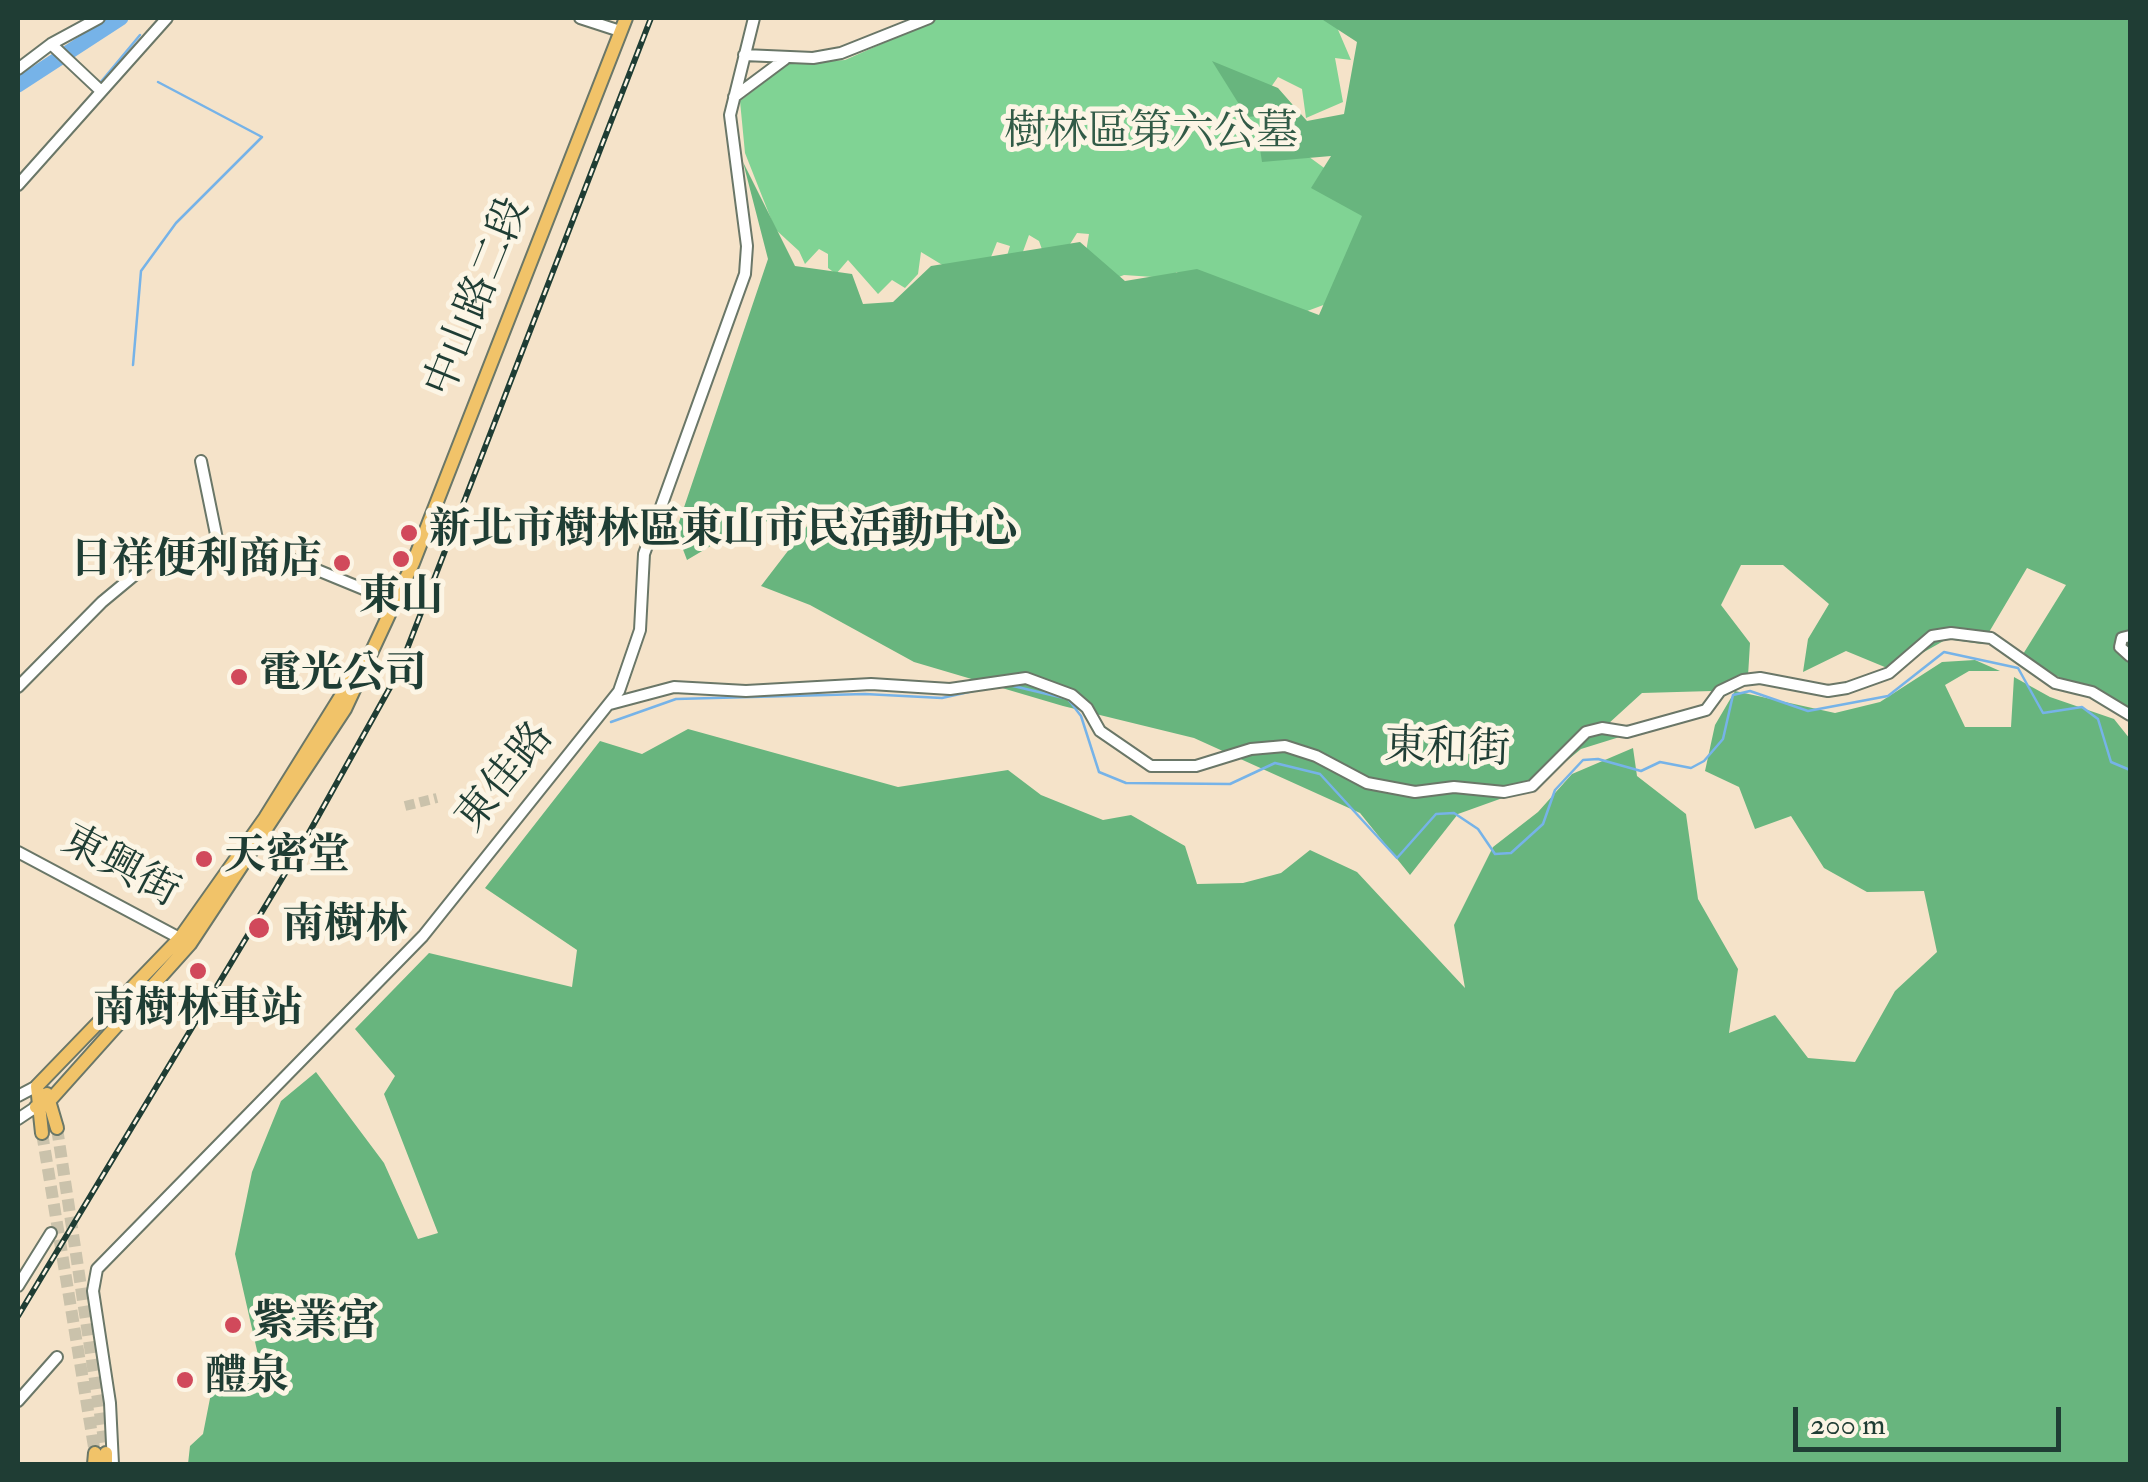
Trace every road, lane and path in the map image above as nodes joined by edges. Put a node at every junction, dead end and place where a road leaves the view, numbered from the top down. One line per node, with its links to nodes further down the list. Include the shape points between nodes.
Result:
1 (99, 18): 8 (street)
2 (167, 18): 12 (street)
3 (580, 18): 7 (street)
4 (626, 18): 7 (main road, 中山路二段)
5 (754, 18): 9 (street, 東佳路)
6 (929, 18): 10 (street, via 841,53)
7 (620, 31): 17 (main road, 中山路二段)
8 (53, 46): 11 (street); 12 (street)
9 (744, 55): 10 (street); 13 (street, 東佳路)
10 (785, 58): 13 (street)
11 (18, 69)
12 (101, 91): 14 (street)
13 (733, 97): 21 (street, 東佳路, via 745,274 644,554 636,652)
14 (18, 185)
15 (201, 461): 16 (street)
16 (218, 544): 17 (street, via 254,544); 20 (street, via 174,550 150,562)
17 (395, 602): 24 (main road, 中山路二段)
18 (2130, 636): 19 (street, via 2120,647)
19 (2130, 656)
20 (18, 686)
21 (610, 704): 22 (street, 東和街, via 674,687 950,688 1026,678 1072,696 1100,731 1151,766 1196,766 1285,746 1367,782 1415,792 1532,786 1586,732 1628,732 1706,710 1720,691 1743,680 1847,688 1890,672 1932,636 1951,633 1991,638 2056,683 2092,692); 36 (street, 東佳路, via 423,936 98,1269 92,1281 110,1403)
22 (2130, 715)
23 (18, 852): 24 (street, 東興街)
24 (185, 941): 25 (main road, 中山路二段); 27 (main road, 中山路二段)
25 (37, 1086): 26 (street); 27 (main road); 28 (main road)
26 (18, 1096)
27 (52, 1098): 28 (main road, 中山路二段); 30 (main road)
28 (36, 1107): 29 (street); 31 (main road)
29 (18, 1119)
30 (57, 1128)
31 (42, 1132)
32 (51, 1233): 33 (street)
33 (18, 1286)
34 (57, 1357): 35 (street)
35 (18, 1401)
36 (103, 1460)

